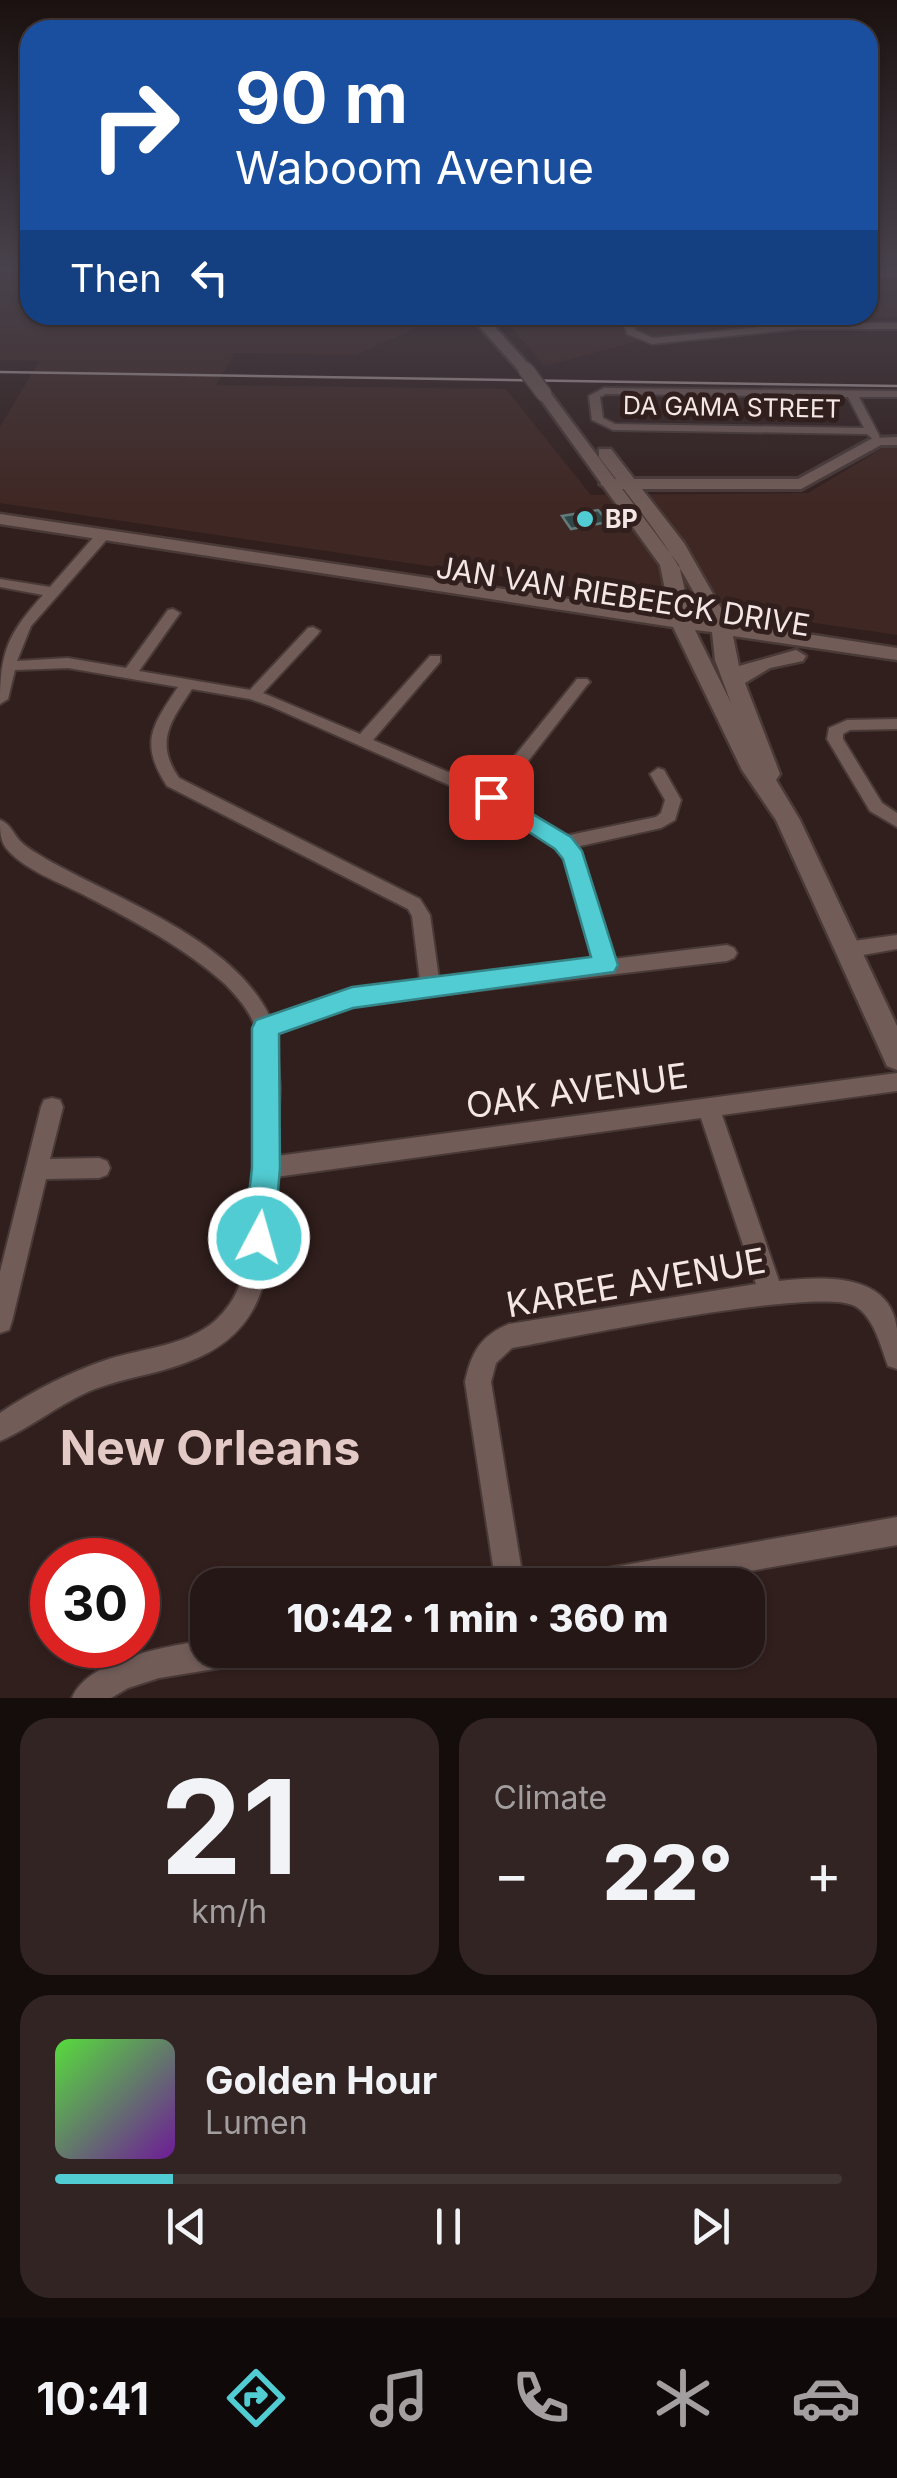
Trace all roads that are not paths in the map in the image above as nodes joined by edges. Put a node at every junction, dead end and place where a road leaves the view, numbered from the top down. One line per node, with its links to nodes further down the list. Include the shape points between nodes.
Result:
1 (510, 349): 3 (main road)
2 (516, 349): 3 (main road)
3 (532, 371): 5 (main road)
4 (852, 393): 6 (street); 7 (street); 7 (street, DA GAMA STREET, via 596,393 598,420 613,428)
5 (550, 394): 9 (main road); 10 (main road)
6 (897, 394)
7 (873, 436): 8 (street); 9 (street, via 800,484)
8 (897, 441)
9 (630, 483): 10 (street); 21 (main road, via 691,568)
10 (608, 484): 14 (main road, via 661,552)
11 (0, 518): 12 (main road, JAN VAN RIEBEECK DRIVE)
12 (104, 534): 13 (main road, JAN VAN RIEBEECK DRIVE); 16 (street)
13 (341, 572): 17 (main road, JAN VAN RIEBEECK DRIVE); 20 (main road, JAN VAN RIEBEECK DRIVE, via 492,612)
14 (674, 580): 17 (main road, via 657,598 636,604); 20 (main road)
15 (0, 583): 16 (street)
16 (52, 592): 25 (street, via 17,637)
17 (505, 597): 20 (main road, JAN VAN RIEBEECK DRIVE)
18 (173, 613): 27 (street)
19 (313, 631): 31 (street)
20 (686, 633): 21 (main road, JAN VAN RIEBEECK DRIVE); 36 (main road, via 739,743)
21 (723, 638): 22 (main road, JAN VAN RIEBEECK DRIVE); 23 (main road, JAN VAN RIEBEECK DRIVE); 29 (main road)
22 (897, 654)
23 (796, 656): 26 (main road, JAN VAN RIEBEECK DRIVE); 29 (main road, via 763,662)
24 (435, 659): 34 (street)
25 (9, 666): 27 (street, via 68,663); 32 (street)
26 (897, 672)
27 (130, 673): 30 (street)
28 (582, 682): 37 (street)
29 (734, 682): 36 (main road, via 769,769)
30 (188, 684): 31 (street); 45 (street, via 157,737 156,754 173,782 414,904)
31 (253, 696): 34 (street)
32 (0, 699)
33 (897, 724): 38 (street, via 847,725 835,739 876,807)
34 (364, 740): 37 (street)
35 (658, 774): 40 (street, via 673,800 661,822)
36 (768, 784): 42 (main road)
37 (491, 797): 40 (street)
38 (897, 821)
39 (1, 831): 46 (street, via 36,862 210,959 240,984)
40 (563, 843): 44 (street, via 580,872)
41 (897, 942): 42 (street)
42 (846, 950): 47 (main road)
43 (727, 953): 44 (street)
44 (605, 965): 45 (street)
45 (430, 986): 46 (street, via 338,1000)
46 (266, 1028): 52 (street)
47 (897, 1057)
48 (897, 1082): 49 (street, OAK AVENUE)
49 (708, 1106): 52 (street, OAK AVENUE); 54 (street)
50 (52, 1107): 53 (street)
51 (99, 1168): 53 (street)
52 (266, 1168): 57 (street, via 256,1272 244,1303 222,1331 186,1350 66,1388)
53 (38, 1170): 55 (street)
54 (770, 1294): 56 (street, KAREE AVENUE, via 857,1294 882,1320); 59 (street, KAREE AVENUE, via 492,1344 478,1382)
55 (0, 1321)
56 (897, 1357)
57 (0, 1428)
58 (897, 1531): 60 (street)
59 (507, 1568)
60 (687, 1568)
61 (190, 1659): 62 (street, via 107,1681)
62 (88, 1698)

